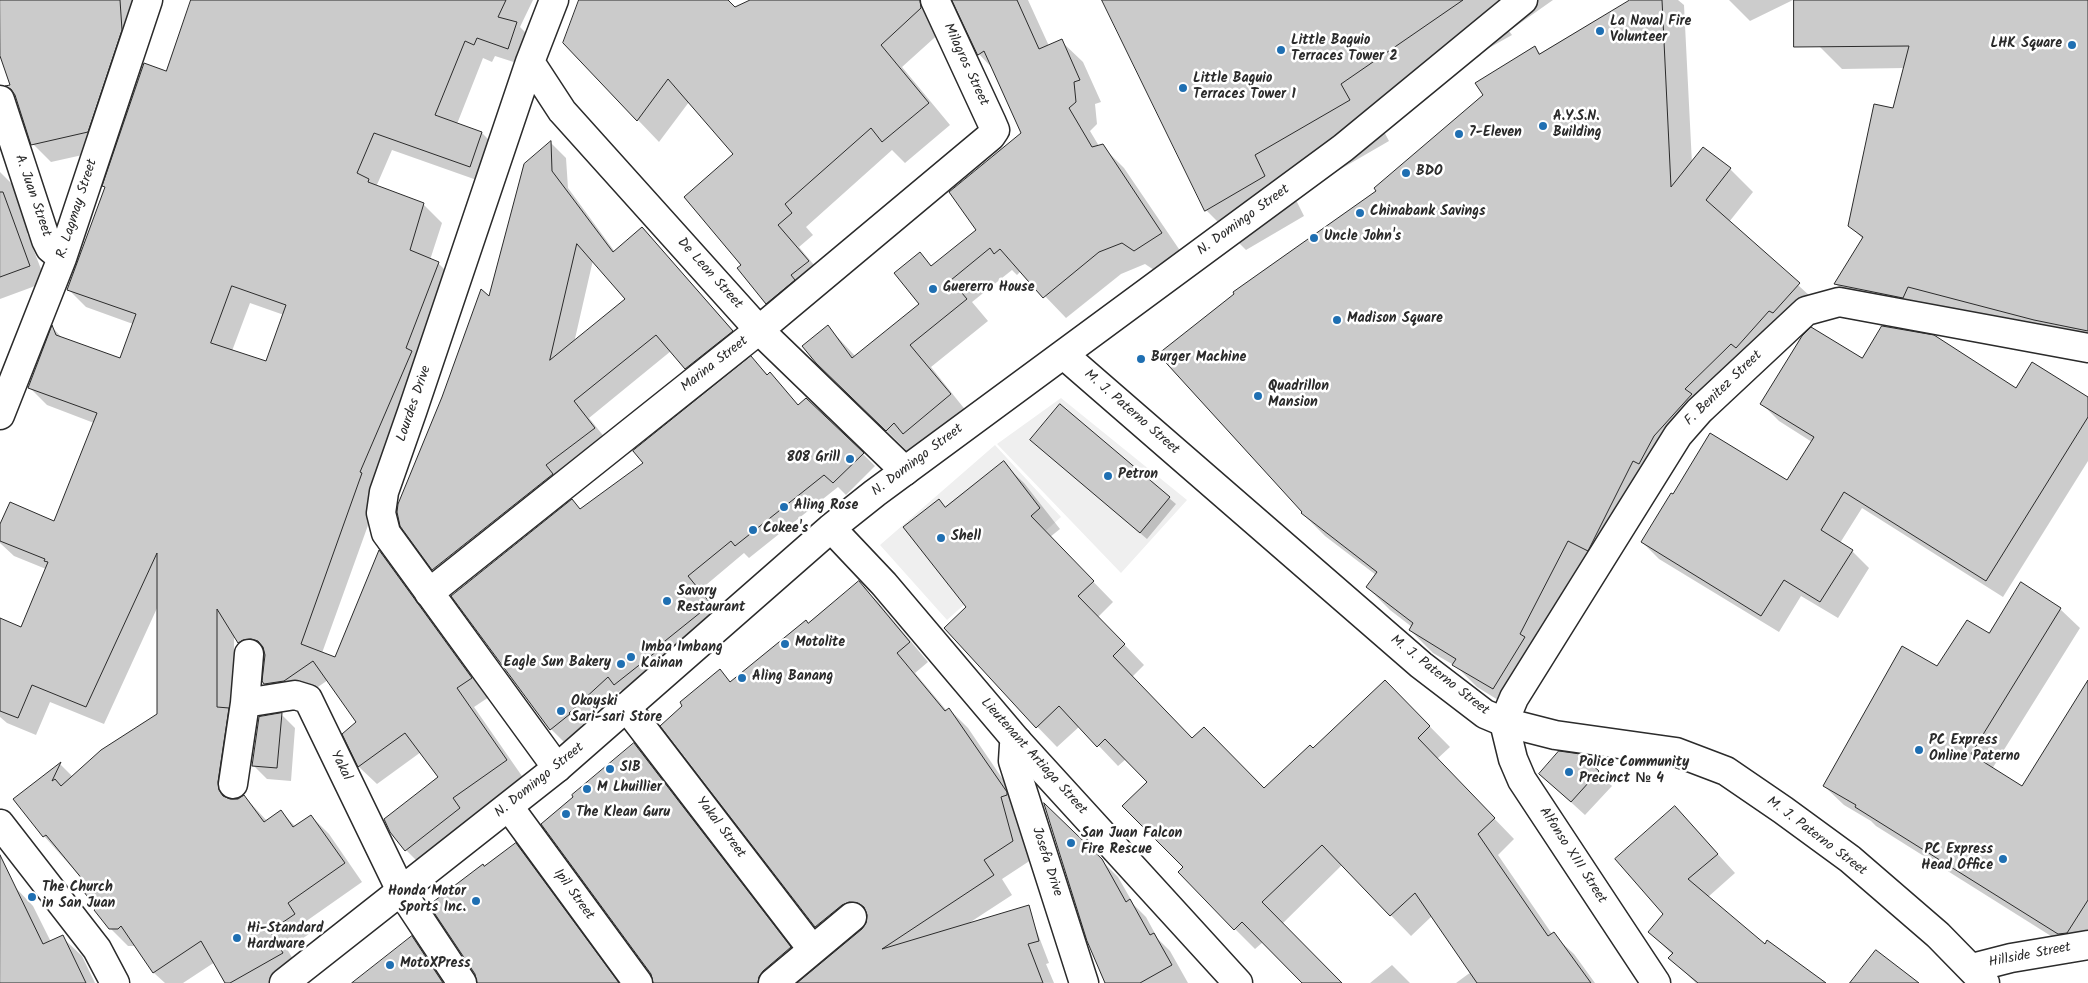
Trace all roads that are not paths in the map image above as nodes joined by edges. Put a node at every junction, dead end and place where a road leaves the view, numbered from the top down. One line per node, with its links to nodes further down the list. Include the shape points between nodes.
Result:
1 (148, 0): 9 (street, R. Lagmay Street)
2 (554, 0): 5 (street, Lourdes Drive)
3 (935, 0): 7 (street, Milagros Street)
4 (1523, 0): 12 (street, N. Domingo Street, via 1343,148)
5 (530, 62): 10 (street, De Leon Street, via 562,111); 16 (street, Lourdes Drive, via 384,492 381,513 386,533)
6 (0, 100): 8 (street, A. Juan Street)
7 (995, 130): 10 (street, Marina Street)
8 (7, 148): 9 (street, A. Juan Street, via 46,240)
9 (62, 258): 13 (street, R. Lagmay Street)
10 (759, 330): 14 (street, De Leon Street); 16 (street, Marina Street)
11 (2088, 348): 20 (street, F. Benitez Street, via 1839,302 1806,311 1699,411 1678,435 1514,698)
12 (1064, 355): 14 (street, N. Domingo Street); 20 (street, M. J. Paterno Street, via 1422,665 1485,714)
13 (0, 415)
14 (905, 471): 15 (street, N. Domingo Street)
15 (831, 528): 19 (street, N. Domingo Street); 21 (street, Lieutenant Artiaga Street, via 884,584)
16 (429, 593): 22 (street, Lourdes Drive)
17 (249, 654): 18 (street)
18 (245, 703): 23 (street); 26 (street, Yakal, via 295,695 308,698)
19 (627, 708): 22 (street, N. Domingo Street); 29 (street, Yakal Street)
20 (1504, 722): 30 (street, M. J. Paterno Street, via 1555,735 1676,752 1726,771 1850,860 1938,935); 38 (street, Alfonso XIII Street, via 1522,780)
21 (1017, 741): 36 (street, Josefa Drive, via 1014,761); 37 (street, Lieutenant Artiaga Street)
22 (557, 768): 24 (street, N. Domingo Street)
23 (232, 784)
24 (509, 807): 26 (street, N. Domingo Street); 34 (street, Ipil Street)
25 (0, 824): 31 (street, via 97,949)
26 (401, 890): 32 (street, N. Domingo Street); 33 (street)
27 (852, 917): 29 (street)
28 (2088, 945): 30 (street, Hillside Street, via 2011,958)
29 (812, 949): 35 (street)
30 (1978, 976)
31 (115, 983)
32 (284, 983)
33 (462, 983)
34 (638, 983)
35 (773, 983)
36 (1084, 983)
37 (1238, 983)
38 (1656, 983)

